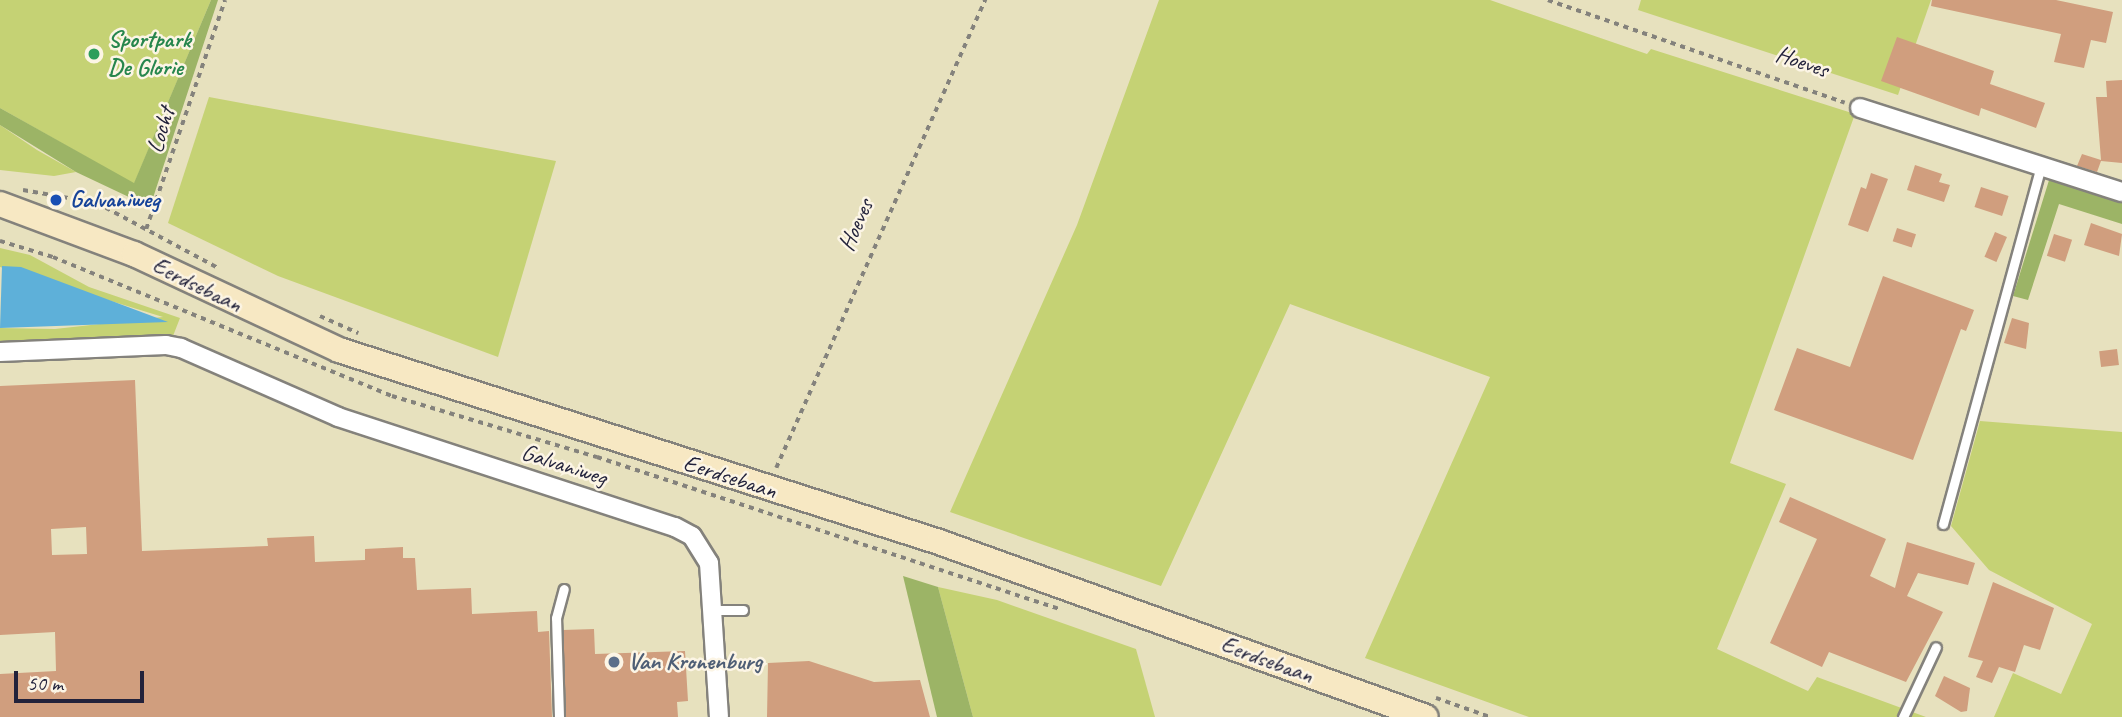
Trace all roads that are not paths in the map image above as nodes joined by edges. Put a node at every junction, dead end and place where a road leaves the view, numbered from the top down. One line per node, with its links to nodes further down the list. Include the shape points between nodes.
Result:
1 (1860, 108): 2 (street)
2 (2041, 166): 3 (street); 9 (lane)
3 (2122, 192)
4 (6, 196): 6 (main road, Eerdsebaan)
5 (0, 214): 6 (main road, Eerdsebaan)
6 (42, 219): 7 (main road); 16 (main road, Eerdsebaan, via 134,254 339,350 939,542)
7 (0, 223)
8 (0, 352): 11 (street, Galvaniweg, via 181,348 338,416 675,527 692,536 709,563)
9 (1943, 524)
10 (564, 589): 14 (lane, via 556,618)
11 (713, 610): 12 (lane); 15 (street, Galvaniweg)
12 (743, 610)
13 (1936, 647): 17 (lane)
14 (559, 717)
15 (719, 717)
16 (1426, 717)
17 (1903, 717)

